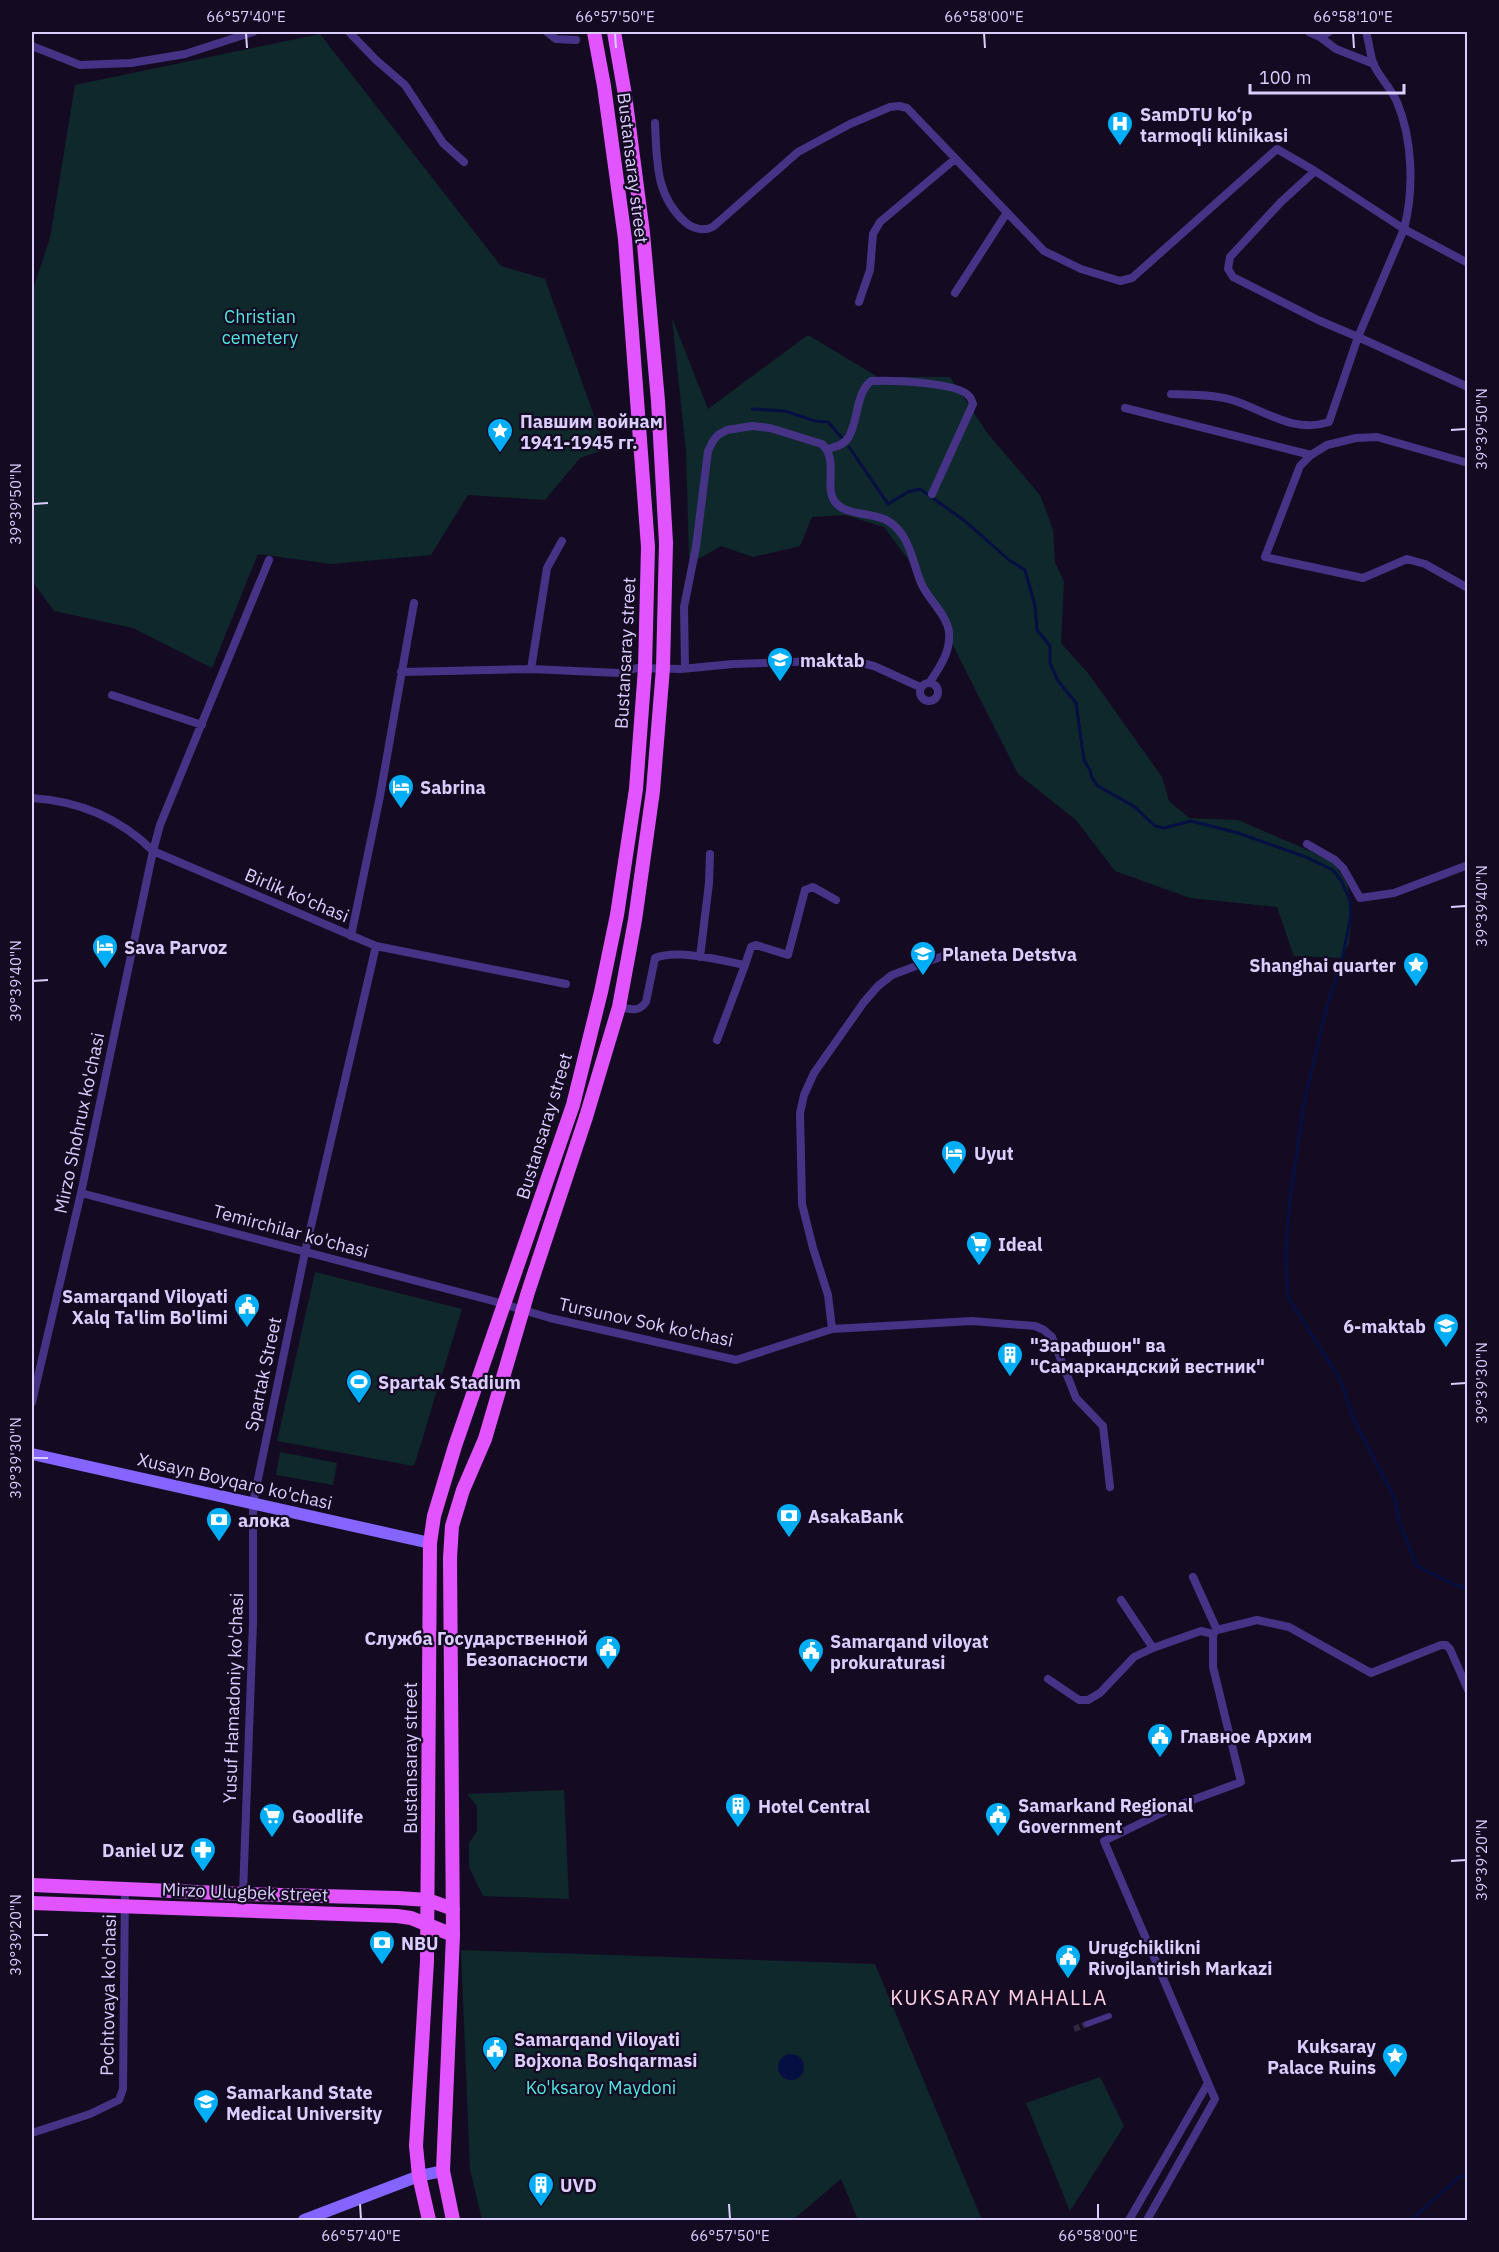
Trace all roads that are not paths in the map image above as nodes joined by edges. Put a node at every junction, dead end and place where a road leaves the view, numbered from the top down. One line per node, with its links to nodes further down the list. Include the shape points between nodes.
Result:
1 (253, 32): 11 (street, via 185,54 131,63 80,64)
2 (349, 32): 15 (street, via 405,85 439,138)
3 (547, 32): 10 (street, via 556,39)
4 (594, 32): 34 (main road, Bustansaray street, via 625,239 648,547)
5 (614, 32): 35 (main road, Bustansaray street, via 643,233 658,401 666,543)
6 (1309, 32): 9 (street)
7 (1329, 32): 9 (street)
8 (1366, 32): 12 (street)
9 (1320, 37): 12 (street, via 1336,49)
10 (576, 40)
11 (32, 46)
12 (1374, 64): 18 (street, via 1396,101 1405,126 1410,164)
13 (655, 123): 14 (street, via 662,192 672,211 690,226 703,230 714,226 798,152 890,107 907,108)
14 (955, 159): 17 (street); 21 (street, via 880,222 873,234 870,270)
15 (464, 162)
16 (1315, 171): 17 (street, via 1277,149 1126,281 1056,258); 18 (street); 22 (street, via 1230,257 1228,269 1233,277)
17 (1006, 214): 20 (street)
18 (1404, 229): 19 (street); 22 (street)
19 (1467, 263)
20 (955, 293)
21 (859, 302)
22 (1358, 337): 23 (street); 24 (street, via 1329,422 1299,425 1221,397)
23 (1467, 387)
24 (1171, 394)
25 (1125, 408): 27 (street)
26 (828, 449): 29 (street, via 848,439 864,389 871,381 941,384 964,392 973,404); 36 (street, via 814,440 752,426 727,430 713,441 708,451 684,607); 39 (street, via 834,502 879,517 898,529 913,555 922,585 949,630 949,645)
27 (1314, 453): 28 (street, via 1327,445 1377,437); 32 (street, via 1300,466 1265,557 1363,578 1407,559 1425,564)
28 (1467, 463)
29 (932, 494)
30 (562, 541): 37 (street, via 547,568)
31 (269, 561): 42 (street, Mirzo Shohrux ko'chasi)
32 (1467, 588)
33 (414, 603): 38 (street)
34 (645, 668): 35 (street); 37 (street, via 619,673); 59 (main road, Bustansaray street, via 636,789 601,992 573,1105)
35 (663, 668): 36 (street); 55 (main road, Bustansaray street, via 653,791)
36 (685, 668): 40 (street, via 849,660 874,666)
37 (531, 669): 38 (street)
38 (400, 672): 49 (street)
39 (930, 682): 40 (street); 40 (street, via 938,689 935,699 922,698)
40 (920, 687)
41 (112, 695): 42 (street)
42 (202, 725): 45 (street, Mirzo Shohrux ko'chasi)
43 (32, 798): 45 (street, Birlik ko'chasi, via 63,801 92,810 137,835)
44 (1307, 844): 47 (street, via 1343,868 1360,898 1394,893)
45 (153, 851): 49 (street, Birlik ko'chasi); 57 (street, Mirzo Shohrux ko'chasi)
46 (710, 854): 52 (street)
47 (1467, 865)
48 (837, 900): 53 (street, via 808,887 790,953 753,945)
49 (351, 936): 50 (street, Birlik ko'chasi)
50 (376, 946): 54 (street, Birlik ko'chasi); 58 (street, Spartak Street)
51 (943, 956): 61 (street, via 892,975 878,986 814,1072 804,1095 800,1113 802,1204 828,1295)
52 (700, 957): 53 (street); 55 (street, via 655,958 642,1008 636,1011)
53 (745, 965): 56 (street)
54 (566, 984)
55 (619, 1007): 60 (main road, Bustansaray street)
56 (717, 1040)
57 (81, 1193): 58 (street, Temirchilar ko'chasi); 62 (street, Mirzo Shohrux ko'chasi)
58 (305, 1252): 59 (street, Temirchilar ko'chasi); 65 (street, Spartak Street)
59 (499, 1303): 60 (street, Tursunov Sok ko'chasi); 66 (main road, Bustansaray street, via 434,1516)
60 (523, 1311): 61 (street, Tursunov Sok ko'chasi, via 736,1360); 79 (main road, Bustansaray street, via 484,1439 452,1526)
61 (832, 1329): 64 (street, Tursunov Sok ko'chasi, via 972,1321 1029,1325 1044,1330 1052,1338 1076,1398 1103,1426)
62 (32, 1402)
63 (32, 1454): 65 (main road, Xusayn Boyqaro ko'chasi)
64 (1110, 1487)
65 (253, 1503): 66 (main road, Xusayn Boyqaro ko'chasi); 75 (street, Yusuf Hamadoniy ko'chasi, via 253,1623)
66 (430, 1543): 76 (main road, Bustansaray street)
67 (1193, 1577): 69 (street)
68 (1121, 1600): 70 (street)
69 (1215, 1632): 70 (street, via 1201,1631); 72 (street, via 1257,1620 1289,1627 1371,1673 1446,1645); 84 (street, via 1213,1667 1241,1782 1176,1806 1104,1841)
70 (1153, 1648): 71 (street, via 1134,1658 1088,1700 1079,1700)
71 (1048, 1679)
72 (1467, 1690)
73 (32, 1885): 74 (main road, Mirzo Ulugbek street)
74 (125, 1890): 75 (main road, Mirzo Ulugbek street); 78 (street)
75 (243, 1894): 76 (main road, Mirzo Ulugbek street)
76 (428, 1900): 79 (main road, Mirzo Ulugbek street); 80 (main road, Bustansaray street)
77 (32, 1903): 78 (main road, Mirzo Ulugbek street)
78 (126, 1905): 80 (main road, Mirzo Ulugbek street, via 397,1916); 85 (street, Pochtovaya ko'chasi, via 123,2089 119,2100)
79 (453, 1909): 81 (main road, Bustansaray street)
80 (428, 1925): 81 (main road, Mirzo Ulugbek street); 87 (main road, Bustansaray street, via 416,2146)
81 (453, 1935): 86 (main road, Bustansaray street)
82 (1109, 2016): 83 (street)
83 (1087, 2024)
84 (1207, 2085): 91 (street); 92 (street, via 1215,2099)
85 (32, 2133)
86 (442, 2171): 87 (main road); 90 (main road, Bustansaray street)
87 (419, 2176): 88 (main road); 89 (main road, Bustansaray street)
88 (304, 2220)
89 (429, 2220)
90 (453, 2220)
91 (1129, 2220)
92 (1147, 2220)

